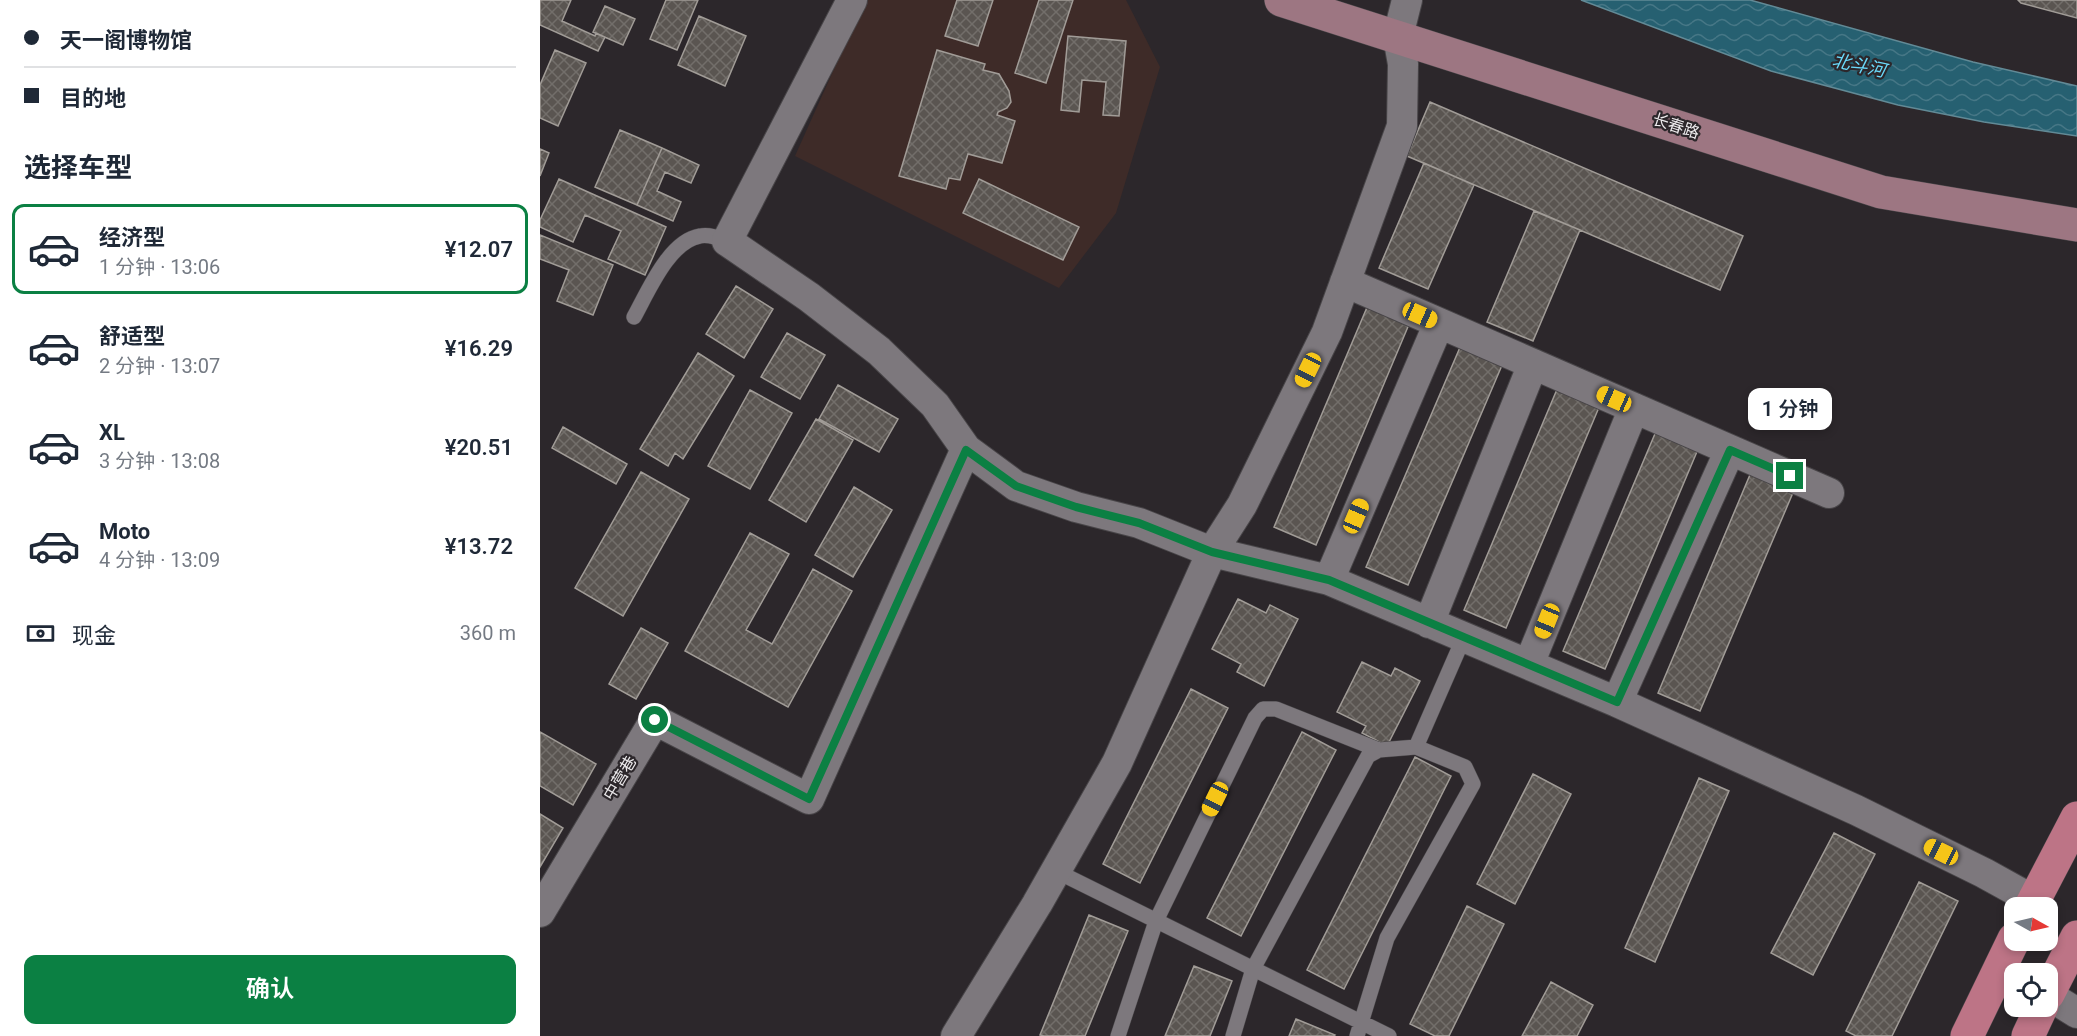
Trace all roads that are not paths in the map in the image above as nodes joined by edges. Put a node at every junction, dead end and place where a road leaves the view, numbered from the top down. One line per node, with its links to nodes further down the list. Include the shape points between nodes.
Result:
1 (852, 0): 6 (street)
2 (1281, 0): 4 (main road, 长春路)
3 (1407, 0): 4 (street)
4 (1398, 36): 5 (main road, 长春路, via 1881,192); 7 (street, via 1404,64 1402,126)
5 (2077, 225)
6 (727, 241): 8 (lane, via 698,236 670,254); 12 (street, via 879,351 935,405)
7 (1345, 282): 9 (street); 15 (street, via 1327,332 1242,505)
8 (634, 317)
9 (1439, 323): 10 (street); 16 (street)
10 (1533, 364): 11 (street); 17 (street)
11 (1634, 408): 13 (street); 19 (street)
12 (966, 450): 15 (street, via 1016,486 1139,523); 27 (street, 中营巷, via 809,799 655,720)
13 (1730, 450): 14 (street); 20 (street)
14 (1829, 493)
15 (1212, 552): 16 (street); 24 (street, via 1117,763)
16 (1329, 580): 17 (street)
17 (1429, 623): 18 (street)
18 (1464, 637): 19 (street); 21 (lane)
19 (1529, 664): 20 (street)
20 (1617, 702): 25 (street, via 1856,810 1984,873)
21 (1416, 747): 22 (lane); 36 (lane, via 1466,767 1473,784 1386,938)
22 (1379, 750): 28 (lane, via 1276,709 1263,709 1255,718); 31 (lane, via 1368,756)
23 (2077, 818): 26 (main road)
24 (1056, 871): 28 (lane); 37 (street)
25 (2021, 897)
26 (2036, 897)
27 (540, 912)
28 (1156, 921): 31 (lane); 38 (lane)
29 (2077, 937): 32 (main road)
30 (2008, 951): 41 (main road)
31 (1253, 969): 36 (lane); 39 (lane)
32 (2058, 974)
33 (2058, 1001): 34 (street)
34 (2077, 1013)
35 (2037, 1017): 42 (main road)
36 (1359, 1029): 40 (lane)
37 (956, 1036)
38 (1118, 1036)
39 (1233, 1036)
40 (1389, 1036)
41 (1967, 1036)
42 (2028, 1036)

